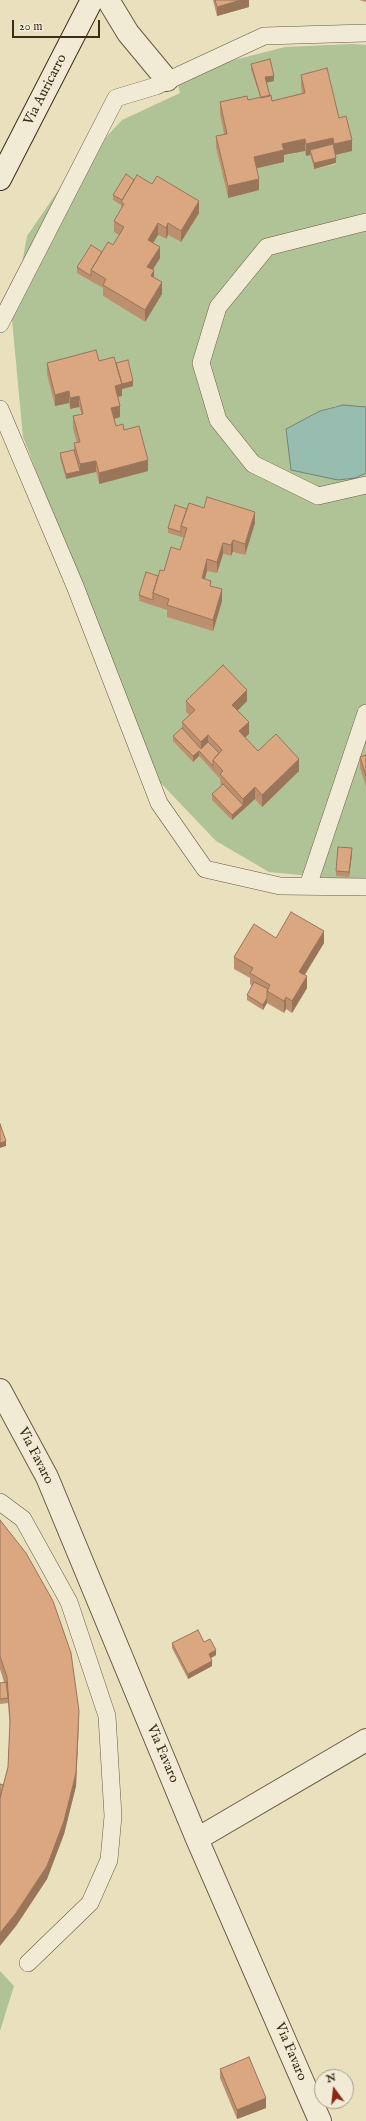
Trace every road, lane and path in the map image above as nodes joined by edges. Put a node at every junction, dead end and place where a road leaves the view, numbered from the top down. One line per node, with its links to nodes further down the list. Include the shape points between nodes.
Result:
1 (92, 0): 5 (street, Via Auricarro)
2 (108, 0): 4 (street, via 128,33)
3 (366, 34): 4 (lane, via 264,36)
4 (167, 80): 7 (lane, via 116,98)
5 (0, 179)
6 (366, 222): 9 (lane, via 267,247 218,307 201,363 218,420 253,464 318,496)
7 (0, 324)
8 (0, 409): 11 (lane, via 75,586 159,803 205,869 280,886)
9 (366, 485)
10 (366, 713): 11 (lane)
11 (308, 886): 12 (lane)
12 (366, 887)
13 (0, 1390): 16 (street, Via Favaro, via 47,1477)
14 (0, 1502): 17 (lane, via 23,1519 69,1602 107,1716 113,1816 109,1860 90,1903)
15 (366, 1740): 16 (street)
16 (198, 1839): 18 (street, Via Favaro)
17 (28, 1963)
18 (320, 2121)

